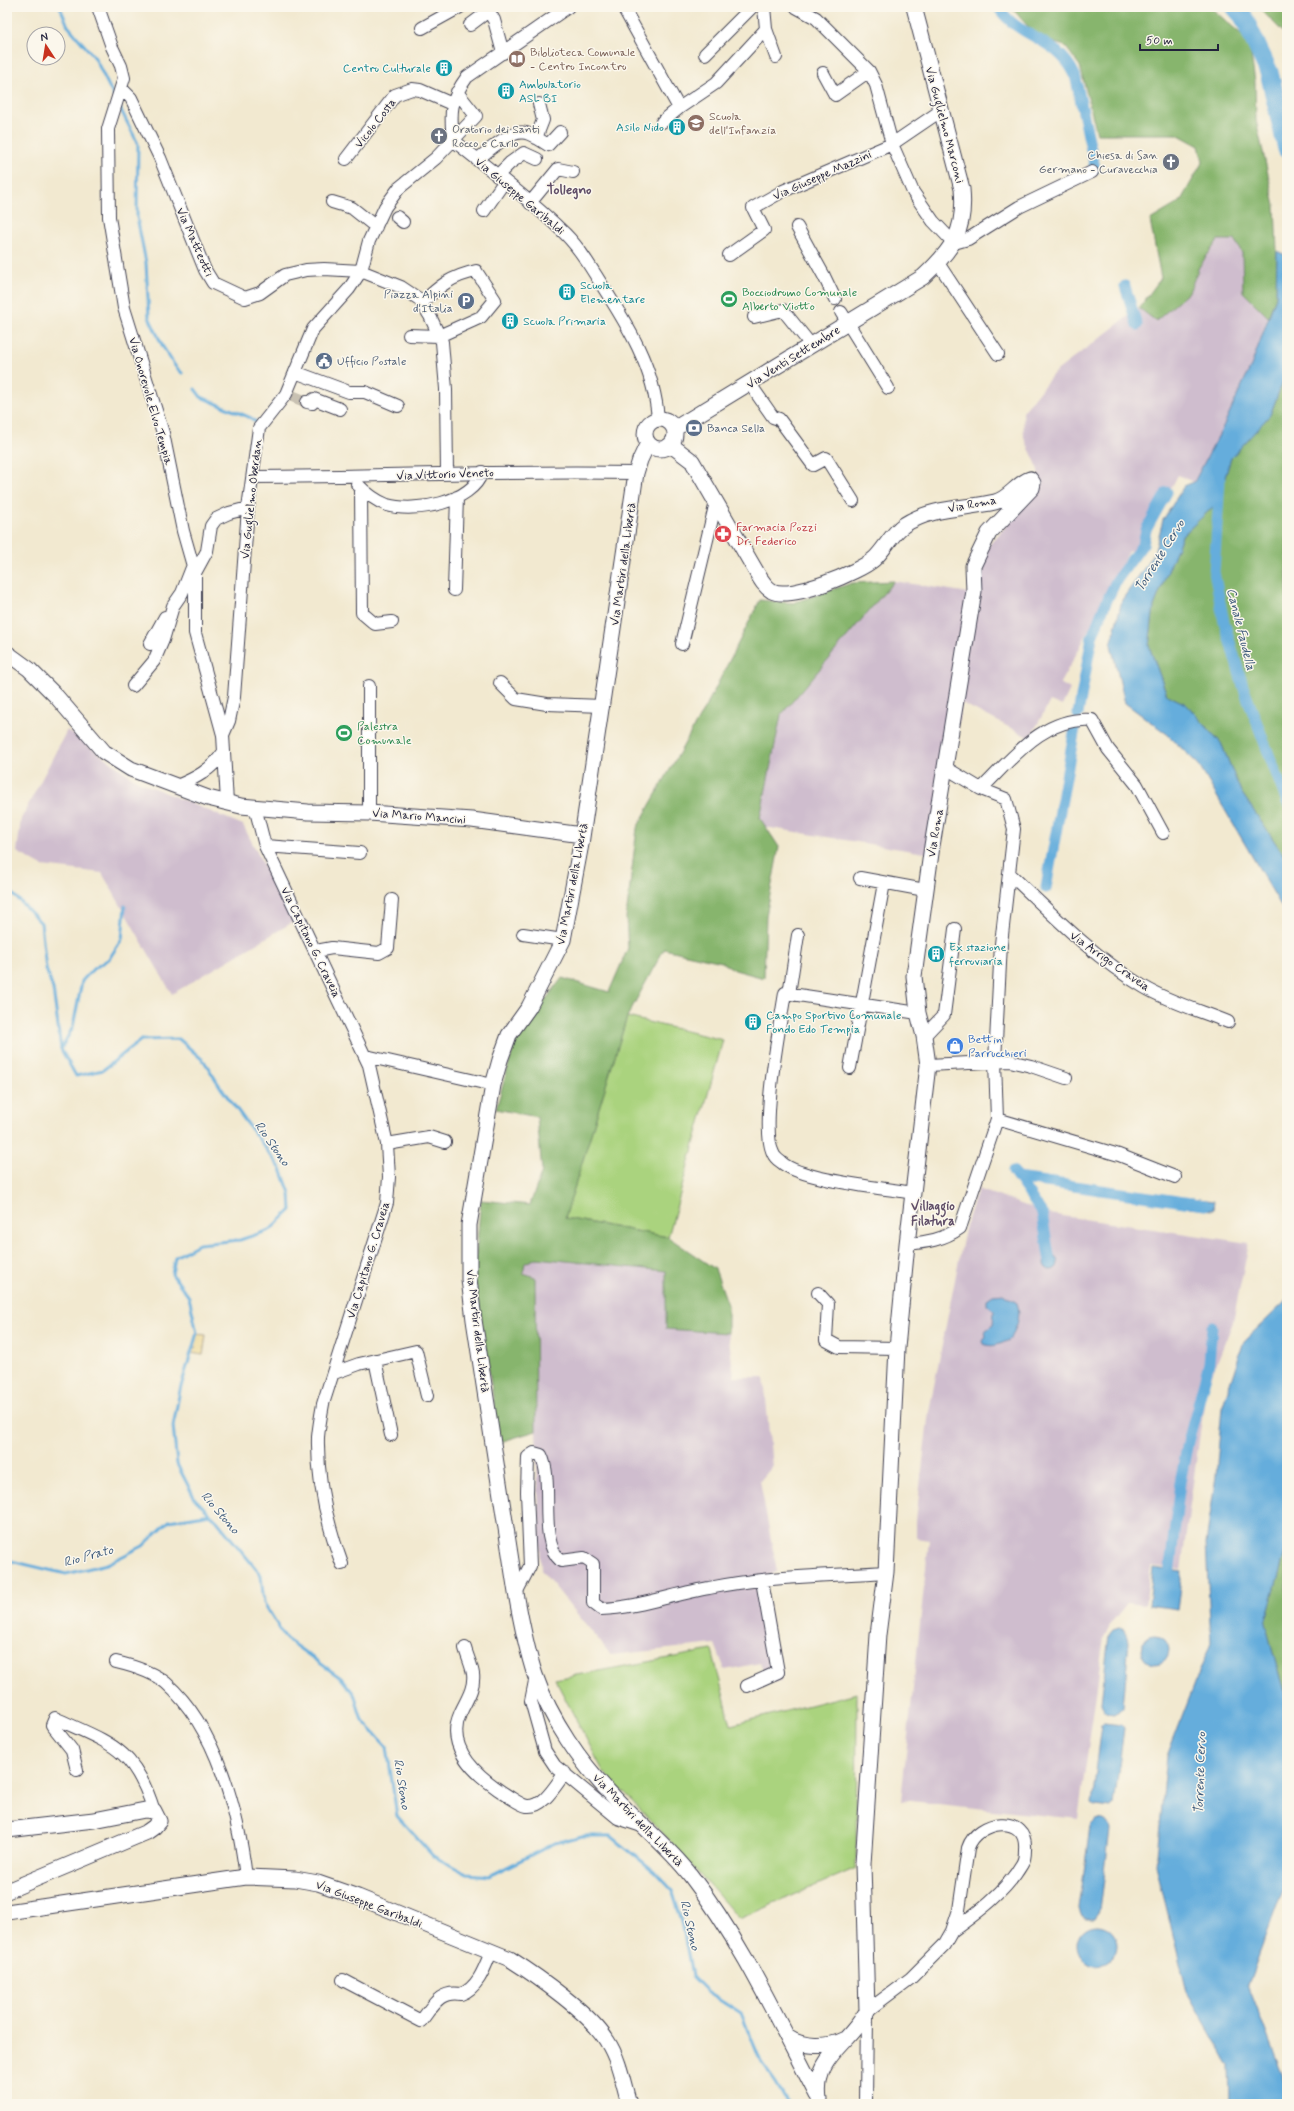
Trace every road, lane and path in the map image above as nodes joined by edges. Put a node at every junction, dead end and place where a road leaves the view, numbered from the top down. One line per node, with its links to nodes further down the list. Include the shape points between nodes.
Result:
1 (98, 7): 18 (street, via 121,66 124,78)
2 (460, 7): 11 (street)
3 (568, 7): 13 (street)
4 (623, 7): 22 (street)
5 (752, 7): 14 (street)
6 (764, 7): 12 (street)
7 (796, 7): 16 (street, via 816,18)
8 (914, 7): 23 (street, Via Guglielmo Marconi)
9 (487, 12): 10 (street); 13 (street)
10 (470, 25)
11 (422, 28)
12 (766, 29): 15 (street); 22 (street, via 734,65 707,90)
13 (503, 53): 19 (street, via 467,78)
14 (705, 54)
15 (776, 57)
16 (869, 71): 17 (street, via 835,95); 28 (street, via 876,85)
17 (823, 73)
18 (121, 88): 43 (street, Via Matteotti, via 130,98 160,158 196,250 213,283 245,298 260,293 285,275 306,270); 72 (street, Via Onorevole Elvo Tempia, via 108,129 110,217 124,308 163,433 183,531)
19 (457, 92): 20 (street); 27 (street, Via Guglielmo Oberdan, via 476,116)
20 (452, 104): 27 (street); 29 (street, Vicolo Costa, via 420,90 412,89 395,95)
21 (539, 104): 26 (street, via 543,120)
22 (679, 108): 24 (street)
23 (942, 110): 28 (street, Via Giuseppe Mazzini); 40 (street, Via Guglielmo Marconi, via 957,164 964,209)
24 (662, 122)
25 (560, 132): 26 (street, via 548,145)
26 (536, 138): 30 (street, via 516,133)
27 (453, 140): 30 (street, Via Giuseppe Garibaldi); 38 (street, Via Guglielmo Oberdan, via 436,158 399,188 393,214)
28 (892, 144): 40 (street, via 913,192 933,221); 41 (street, Via Giuseppe Mazzini, via 783,191 753,208 764,230)
29 (346, 159)
30 (477, 160): 34 (street, Via Giuseppe Garibaldi)
31 (537, 160): 34 (street, via 524,153 510,162)
32 (573, 172): 36 (street, via 558,169)
33 (1092, 172): 40 (street, via 1019,207 968,239)
34 (500, 179): 36 (street, Via Giuseppe Garibaldi); 37 (street)
35 (332, 202): 38 (street, via 352,208)
36 (530, 203): 58 (street, Via Giuseppe Garibaldi, via 561,230 582,253 627,324 652,381 657,398)
37 (484, 211)
38 (376, 227): 43 (street, Via Guglielmo Oberdan, via 369,241)
39 (797, 227): 44 (street)
40 (954, 243): 42 (street, Via Venti Settembre)
41 (729, 255)
42 (938, 264): 47 (street, Via Venti Settembre, via 923,277); 51 (street)
43 (361, 271): 45 (street, Via Matteotti, via 401,287); 52 (street, Via Guglielmo Oberdan, via 349,289 314,329)
44 (835, 299)
45 (422, 303): 49 (street, Via Matteotti); 49 (street, via 440,285 476,271 495,300 481,317)
46 (754, 317): 50 (street, via 783,310)
47 (844, 318): 50 (street, Via Venti Settembre); 54 (street)
48 (409, 335): 49 (street)
49 (439, 336): 64 (street, Via Matteotti, via 445,362)
50 (811, 345): 53 (street, Via Venti Settembre)
51 (998, 354)
52 (296, 372): 56 (street, via 349,392 364,392); 65 (street, Via Guglielmo Oberdan, via 289,395 259,428)
53 (750, 384): 59 (street, Via Venti Settembre); 69 (street, via 813,466 826,458)
54 (888, 388)
55 (307, 402): 57 (street, via 312,403 314,399)
56 (398, 406)
57 (340, 409)
58 (658, 420): 59 (street, via 668,421); 60 (street, via 653,421 647,429)
59 (674, 429): 61 (street, via 675,438)
60 (648, 443): 61 (street, via 662,449); 63 (street, Via Martiri della Libertà)
61 (671, 445): 70 (street, Via Roma, via 692,461)
62 (482, 472): 63 (street, Via Vittorio Veneto); 64 (street, Via Vittorio Veneto); 68 (street, via 480,479)
63 (636, 473): 82 (street, Via Martiri della Libertà)
64 (447, 474): 66 (street, Via Vittorio Veneto)
65 (253, 477): 66 (street, Via Vittorio Veneto); 71 (street, Via Guglielmo Oberdan)
66 (350, 477): 67 (street)
67 (361, 489): 68 (street, via 388,505 407,508 426,507); 75 (street, via 362,613 375,624)
68 (457, 497): 73 (street)
69 (853, 501)
70 (716, 502): 77 (street); 85 (street, Via Roma, via 765,586 773,592 787,593 808,589 865,566 875,558 887,541 904,526 916,520 946,508 996,502 1030,479 1033,483 1032,488 989,533 973,566 974,591)
71 (248, 508): 72 (street, via 229,512 216,519 211,526 207,551); 83 (street, Via Guglielmo Oberdan, via 234,697)
72 (194, 569): 74 (street); 83 (street, Via Onorevole Elvo Tempia, via 195,633)
73 (454, 590)
74 (173, 606): 76 (street, via 161,621); 80 (street, via 154,661)
75 (392, 622)
76 (150, 644)
77 (682, 644)
78 (7, 653): 86 (street, via 29,669 56,696 104,752 131,769)
79 (500, 683): 82 (street, via 516,699 547,704)
80 (133, 686)
81 (369, 686): 90 (street)
82 (603, 706): 92 (street, Via Martiri della Libertà)
83 (223, 735): 84 (street, Via Guglielmo Oberdan)
84 (223, 753): 86 (street, via 215,764 196,778); 88 (street, Via Guglielmo Oberdan)
85 (946, 768): 87 (street); 98 (street, Via Roma)
86 (177, 786): 88 (street)
87 (981, 789): 91 (street, via 1029,741 1052,728 1079,719 1092,720 1108,749 1137,785); 95 (street, via 1006,799 1014,829)
88 (227, 802): 89 (street)
89 (255, 807): 90 (street, Via Mario Mancini, via 308,812); 93 (street, Via Capitano G. Craveia)
90 (369, 813): 92 (street, Via Mario Mancini, via 472,820)
91 (1164, 833)
92 (582, 835): 103 (street, Via Martiri della Libertà)
93 (265, 846): 94 (street); 104 (street, Via Capitano G. Craveia)
94 (360, 853)
95 (1010, 874): 108 (street, Via Arrigo Craveia, via 1067,930 1145,988); 111 (street, via 1001,944)
96 (860, 878): 97 (street)
97 (884, 883): 98 (street); 106 (street)
98 (925, 890): 107 (street, Via Roma, via 914,976)
99 (392, 900): 104 (street, via 388,948 379,953 332,948)
100 (955, 929): 109 (street, via 944,1015)
101 (523, 934): 103 (street)
102 (798, 935): 105 (street)
103 (563, 940): 115 (street, Via Martiri della Libertà, via 528,1007 509,1035)
104 (316, 951): 110 (street, Via Capitano G. Craveia)
105 (789, 994): 106 (street); 120 (street, via 785,994 769,1110 773,1153 782,1163 806,1175)
106 (861, 1005): 107 (street); 113 (street)
107 (918, 1013): 109 (street, Via Roma)
108 (1228, 1022)
109 (924, 1036): 112 (street, Via Roma)
110 (366, 1056): 115 (street); 118 (street, Via Capitano G. Craveia)
111 (995, 1061): 112 (street); 114 (street, via 1010,1061 1032,1066); 116 (street)
112 (928, 1065): 120 (street, Via Roma)
113 (850, 1068)
114 (1066, 1078)
115 (493, 1086): 131 (street, Via Martiri della Libertà, via 469,1225 469,1279)
116 (998, 1119): 119 (street, via 1119,1155); 121 (street, via 960,1228 931,1242)
117 (445, 1142): 118 (street, via 429,1137)
118 (387, 1144): 125 (street, Via Capitano G. Craveia, via 387,1203)
119 (1175, 1177)
120 (913, 1193): 121 (street, Via Roma)
121 (907, 1244): 123 (street, Via Roma)
122 (818, 1293): 123 (street, via 828,1304 826,1340 839,1347)
123 (897, 1348): 129 (street, Via Roma)
124 (375, 1360): 125 (street); 126 (street, via 416,1350); 127 (street)
125 (334, 1373): 128 (street, Via Capitano G. Craveia, via 323,1404 318,1436 319,1470 334,1541)
126 (427, 1396)
127 (390, 1435)
128 (342, 1564)
129 (886, 1572): 130 (street); 147 (street, Via Roma, via 878,1635 863,1864)
130 (762, 1581): 131 (street, via 710,1587 612,1609 601,1609 593,1603 593,1564 584,1558 562,1561 556,1556 548,1528 546,1465 541,1455 534,1453 528,1457 530,1566); 135 (street, via 778,1672)
131 (516, 1593): 134 (street, Via Martiri della Libertà, via 524,1639)
132 (465, 1648): 137 (street, via 473,1674 471,1690 455,1730 469,1765 480,1777 527,1806 544,1800)
133 (116, 1662): 141 (street, via 145,1672 166,1683 182,1701 210,1743 222,1770 243,1854)
134 (536, 1676): 137 (street, via 531,1701 545,1750 555,1766); 139 (street, Via Martiri della Libertà, via 570,1744 612,1796)
135 (747, 1686)
136 (77, 1770): 138 (street, via 72,1750 52,1725 55,1718 119,1749 138,1771)
137 (565, 1773): 139 (street, via 618,1818)
138 (154, 1812): 140 (street, via 145,1810 94,1820); 142 (street, via 159,1821 147,1832)
139 (644, 1827): 148 (street, Via Martiri della Libertà, via 690,1874 712,1904 741,1952)
140 (7, 1830)
141 (246, 1877): 143 (street, Via Giuseppe Garibaldi); 145 (street, Via Giuseppe Garibaldi, via 295,1879 318,1884 358,1897)
142 (7, 1891)
143 (7, 1912)
144 (952, 1932): 144 (street, via 959,1910 971,1838 980,1830 995,1825 1009,1824 1020,1830 1025,1841 1023,1863 994,1897); 147 (street, via 944,1945 911,1978)
145 (491, 1952): 146 (street, via 482,1972 471,1987 461,1994 452,1992 439,1998 421,2021); 152 (street, Via Giuseppe Garibaldi, via 510,1959 525,1969 586,2016 600,2030 617,2062)
146 (343, 1980)
147 (867, 2011): 149 (street, via 857,2027 845,2039); 153 (street)
148 (786, 2037): 149 (street); 150 (street, Via Martiri della Libertà)
149 (824, 2053): 150 (street, via 812,2064); 151 (street, via 819,2076)
150 (801, 2064): 151 (street, Via Martiri della Libertà)
151 (821, 2102)
152 (629, 2104)
153 (866, 2104)

